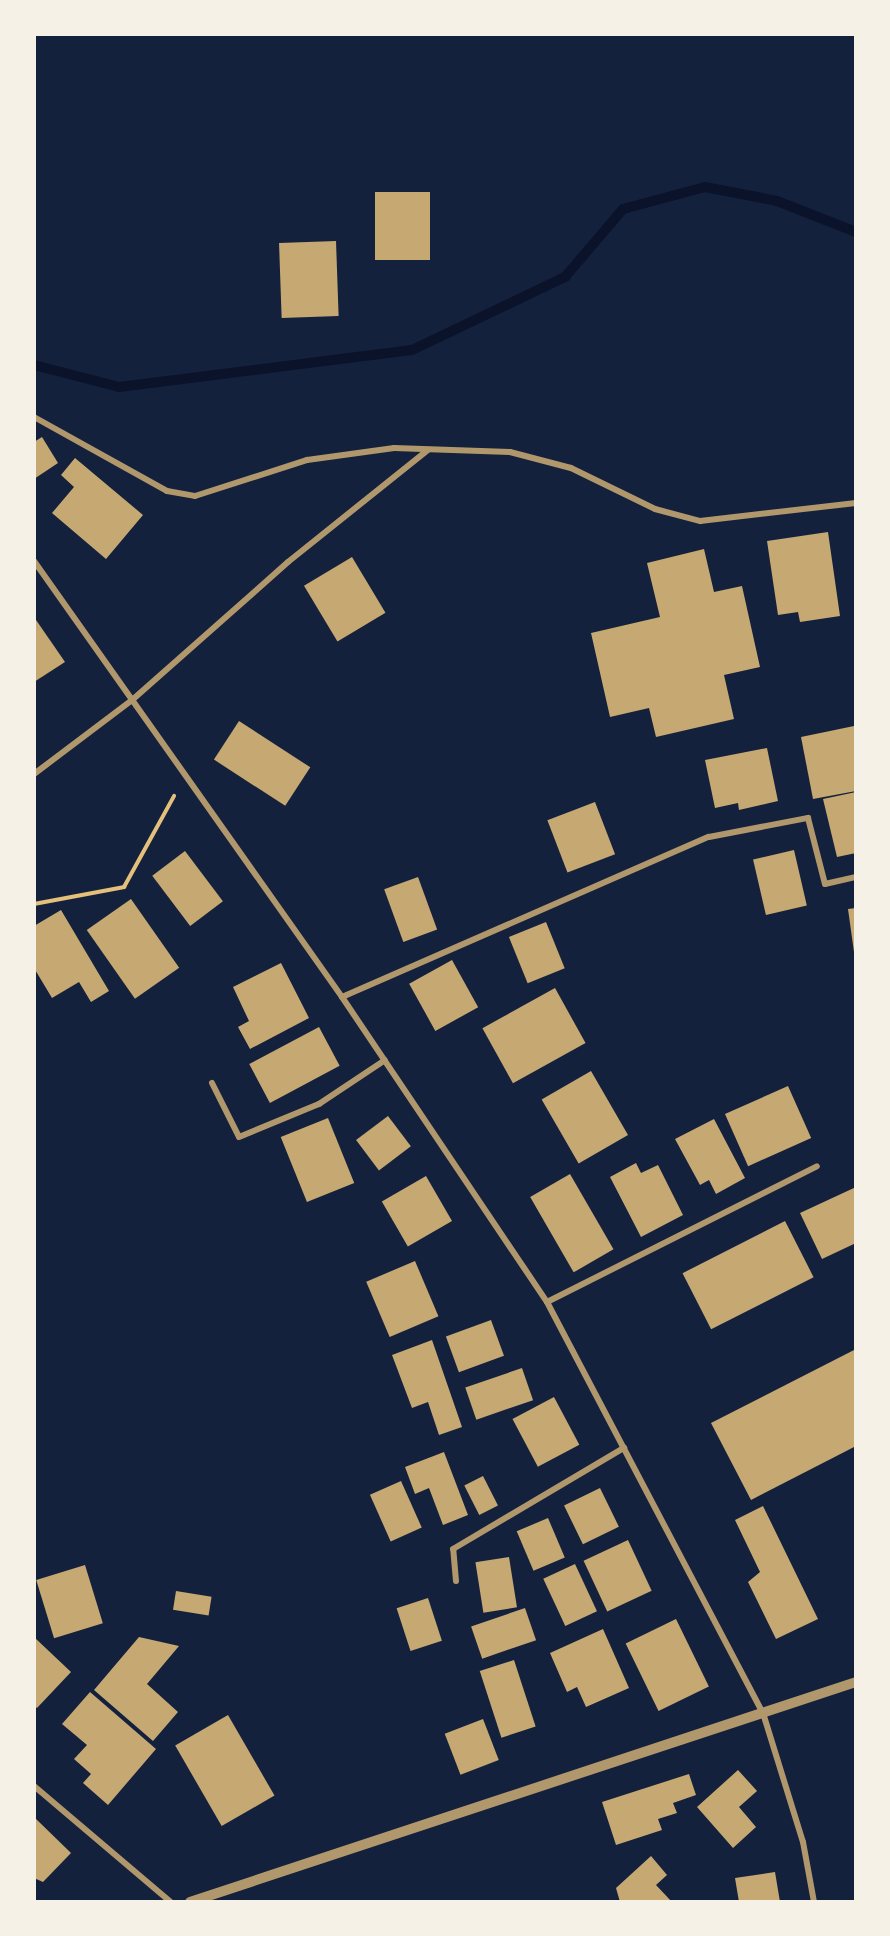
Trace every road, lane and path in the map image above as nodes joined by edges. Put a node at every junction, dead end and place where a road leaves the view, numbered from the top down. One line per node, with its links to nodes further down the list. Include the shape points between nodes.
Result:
1 (34, 417): 2 (street, via 167,491 195,496 307,460 394,448)
2 (429, 450): 3 (street, via 510,452 571,468 654,508 700,521); 5 (street, via 288,562)
3 (855, 503)
4 (34, 561): 5 (street)
5 (131, 701): 6 (street); 7 (street)
6 (34, 774)
7 (186, 775): 9 (path, via 124,887); 10 (street)
8 (855, 877): 10 (street, via 825,884 808,818 709,837)
9 (34, 904)
10 (342, 997): 11 (street)
11 (385, 1060): 12 (street, via 319,1104 239,1137); 14 (street)
12 (212, 1083)
13 (817, 1166): 14 (street)
14 (547, 1302): 15 (street)
15 (624, 1448): 16 (street, via 453,1549); 18 (street)
16 (456, 1581)
17 (855, 1682): 18 (street)
18 (763, 1713): 21 (street); 22 (street, via 803,1842)
19 (34, 1786): 20 (street)
20 (171, 1902)
21 (190, 1902)
22 (814, 1902)

